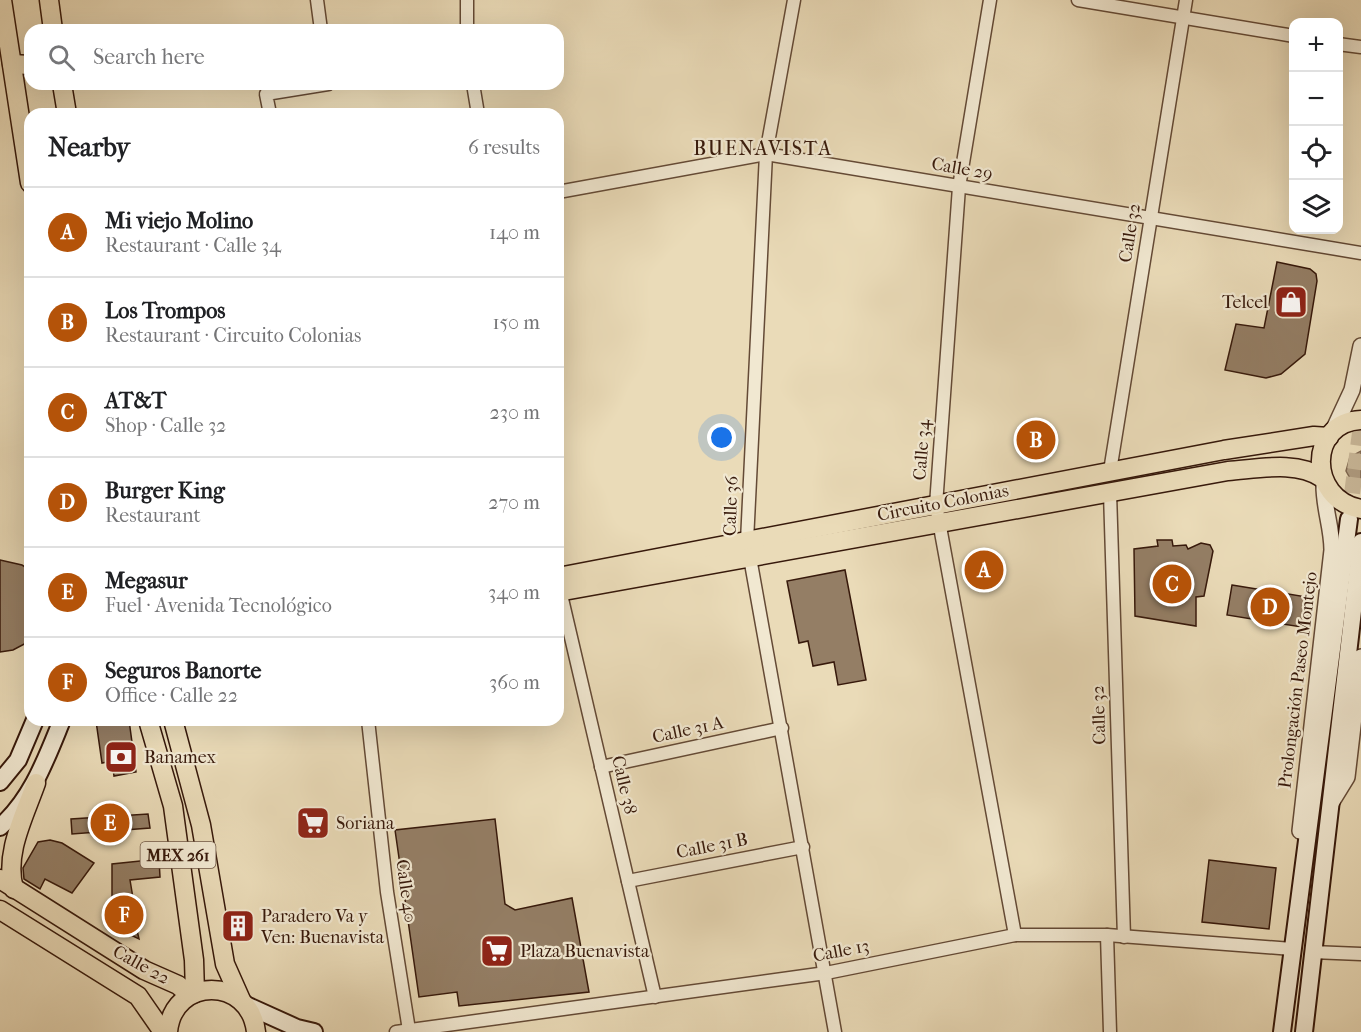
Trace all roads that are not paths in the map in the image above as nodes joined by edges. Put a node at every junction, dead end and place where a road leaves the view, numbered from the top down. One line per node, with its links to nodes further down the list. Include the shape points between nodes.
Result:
1 (2, 0): 18 (main road)
2 (36, 0): 11 (main road)
3 (49, 0): 12 (main road)
4 (316, 0): 13 (street)
5 (468, 0): 14 (street)
6 (794, 0): 26 (street, Calle 36)
7 (990, 0): 27 (street, Calle 34)
8 (1078, 0): 10 (street)
9 (1186, 0): 10 (street, Calle 32)
10 (1183, 18): 15 (street); 29 (street, Calle 32)
11 (40, 24)
12 (52, 24)
13 (320, 24)
14 (467, 24)
15 (1289, 35)
16 (1343, 45): 17 (street)
17 (1361, 47)
18 (14, 65): 25 (main road)
19 (63, 90): 22 (main road)
20 (291, 90): 23 (street, via 266,94)
21 (474, 90): 24 (street)
22 (66, 108)
23 (269, 108)
24 (477, 108)
25 (24, 119)
26 (766, 154): 27 (street, Calle 29); 28 (street, Calle 29); 40 (street, Calle 36)
27 (959, 187): 29 (street, Calle 29); 37 (street, Calle 34)
28 (564, 191)
29 (1151, 219): 30 (street, Calle 29); 34 (street, Calle 32)
30 (1361, 252)
31 (1361, 346): 33 (street, via 1352,390)
32 (1361, 420): 33 (main road, via 1343,425)
33 (1330, 435): 34 (main road, Circuito Colonias); 35 (main road, via 1321,457)
34 (1110, 471): 37 (main road, Circuito Colonias)
35 (1323, 480): 36 (main road, Circuito Colonias, via 1313,471 1279,467 1220,472); 38 (main road); 57 (street, Prolongación Paseo Montejo, via 1332,550 1300,838)
36 (1110, 493): 37 (main road, Circuito Colonias); 62 (street, Calle 32)
37 (937, 514): 40 (main road, Circuito Colonias); 60 (street, Calle 34)
38 (1355, 514): 57 (main road, Prolongación Paseo Montejo)
39 (1361, 542): 53 (main road)
40 (749, 550): 41 (main road, Circuito Colonias); 49 (street, Calle 36)
41 (564, 585)
42 (564, 611): 50 (street, Calle 38)
43 (1361, 657): 53 (street, via 1347,777)
44 (32, 726): 51 (main road, via 18,760)
45 (60, 726): 52 (main road)
46 (150, 726): 67 (main road, MEX 261, via 173,806 194,960)
47 (174, 726): 69 (main road, MEX 261, via 201,825 225,964)
48 (369, 726): 71 (street, Calle 40)
49 (782, 728): 50 (street, Calle 31 A); 55 (street, Calle 36)
50 (601, 767): 56 (street, Calle 38)
51 (0, 782)
52 (36, 783): 54 (main road); 58 (main road, via 11,858)
53 (1328, 808): 64 (main road)
54 (0, 827)
55 (803, 847): 56 (street, Calle 31 B); 66 (street, Calle 36)
56 (628, 881): 68 (street, Calle 38)
57 (1301, 883): 63 (main road, Prolongación Paseo Montejo)
58 (7, 884): 67 (main road, Calle 22, via 144,970)
59 (0, 910): 72 (main road, Calle 22, via 138,996)
60 (1016, 935): 61 (street, Calle 13); 66 (street, Calle 13)
61 (1107, 935): 62 (street, Calle 13); 77 (street)
62 (1124, 937): 63 (street, Calle 13)
63 (1292, 948): 78 (main road, Prolongación Paseo Montejo)
64 (1312, 952): 65 (street); 79 (main road)
65 (1361, 954)
66 (826, 974): 68 (street, Calle 13); 76 (street, Calle 36)
67 (193, 994): 69 (main road, via 219,990); 73 (main road, via 173,1012)
68 (655, 996): 70 (street, Calle 13)
69 (243, 1003): 74 (main road); 75 (main road)
70 (471, 1027): 71 (street, Calle 13)
71 (403, 1031)
72 (163, 1032)
73 (168, 1032)
74 (256, 1032)
75 (314, 1032)
76 (835, 1032)
77 (1110, 1032)
78 (1282, 1032)
79 (1304, 1032)

